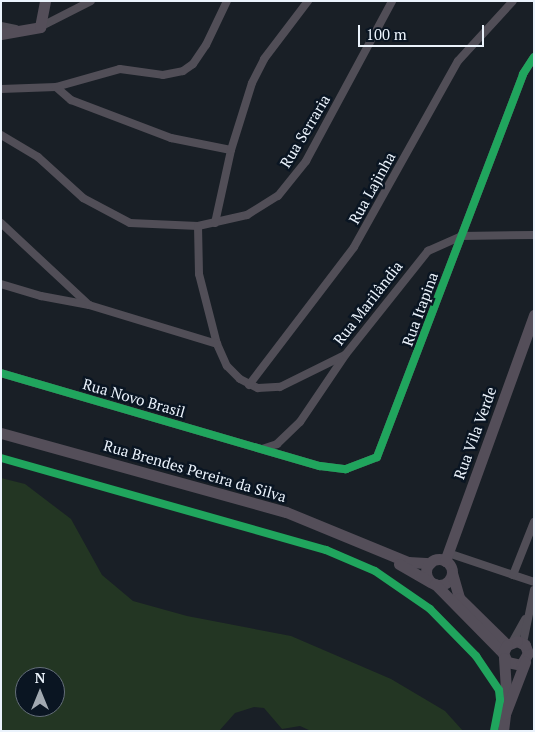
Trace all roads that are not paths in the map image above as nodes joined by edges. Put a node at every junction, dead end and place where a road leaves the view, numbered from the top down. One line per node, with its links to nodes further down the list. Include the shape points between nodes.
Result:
1 (45, 1): 8 (main road)
2 (91, 1): 8 (street)
3 (227, 1): 12 (street, via 206,45 193,64 183,71 163,75 120,69)
4 (308, 1): 15 (street, via 264,59 252,83)
5 (392, 1): 17 (street, Rua Serraria, via 317,144 291,181 264,206 247,215)
6 (513, 1): 27 (street, Rua Lajinha, via 458,61 354,247)
7 (1, 26): 9 (street)
8 (40, 27): 9 (main road)
9 (24, 31): 10 (main road)
10 (1, 34)
11 (534, 57): 20 (street, Rua Itapina, via 523,74)
12 (56, 86): 13 (street); 15 (street, via 71,100 171,138)
13 (1, 89)
14 (1, 135): 18 (street, Rua Serraria, via 38,156 83,198 118,218 144,225)
15 (232, 150): 17 (street)
16 (1, 223): 22 (street)
17 (216, 223): 18 (street, Rua Serraria)
18 (198, 226): 24 (street, via 199,274)
19 (534, 235): 20 (street, Rua Marilândia)
20 (461, 236): 25 (street, Rua Marilândia, via 437,246 420,258); 29 (street, Rua Itapina, via 377,457 356,467 333,468)
21 (1, 284): 22 (street)
22 (89, 305): 24 (street)
23 (534, 315): 32 (main road, Rua Vila Verde)
24 (217, 344): 27 (street, via 232,373)
25 (346, 354): 27 (street, via 280,387 264,389); 29 (street, Rua Marilândia, via 300,422 277,444)
26 (1, 373): 29 (street, Rua Novo Brasil)
27 (249, 385)
28 (1, 433): 31 (main road, Rua Brendes Pereira da Silva, via 286,512)
29 (260, 449)
30 (534, 522): 35 (street)
31 (376, 549): 33 (main road, Rua Brendes Pereira da Silva, via 412,563); 37 (main road, Rua Brendes Pereira da Silva)
32 (447, 557): 33 (main road); 34 (main road); 35 (street)
33 (430, 562): 37 (main road, via 426,572)
34 (452, 574): 37 (main road, via 446,583); 39 (main road, via 459,598)
35 (513, 575): 36 (street)
36 (534, 582)
37 (432, 583): 39 (main road, Rua Brendes Pereira da Silva)
38 (534, 590): 39 (street)
39 (518, 646): 40 (main road); 40 (main road, via 516,666); 41 (main road)
40 (529, 658): 41 (main road)
41 (508, 708): 42 (main road)
42 (503, 731)

